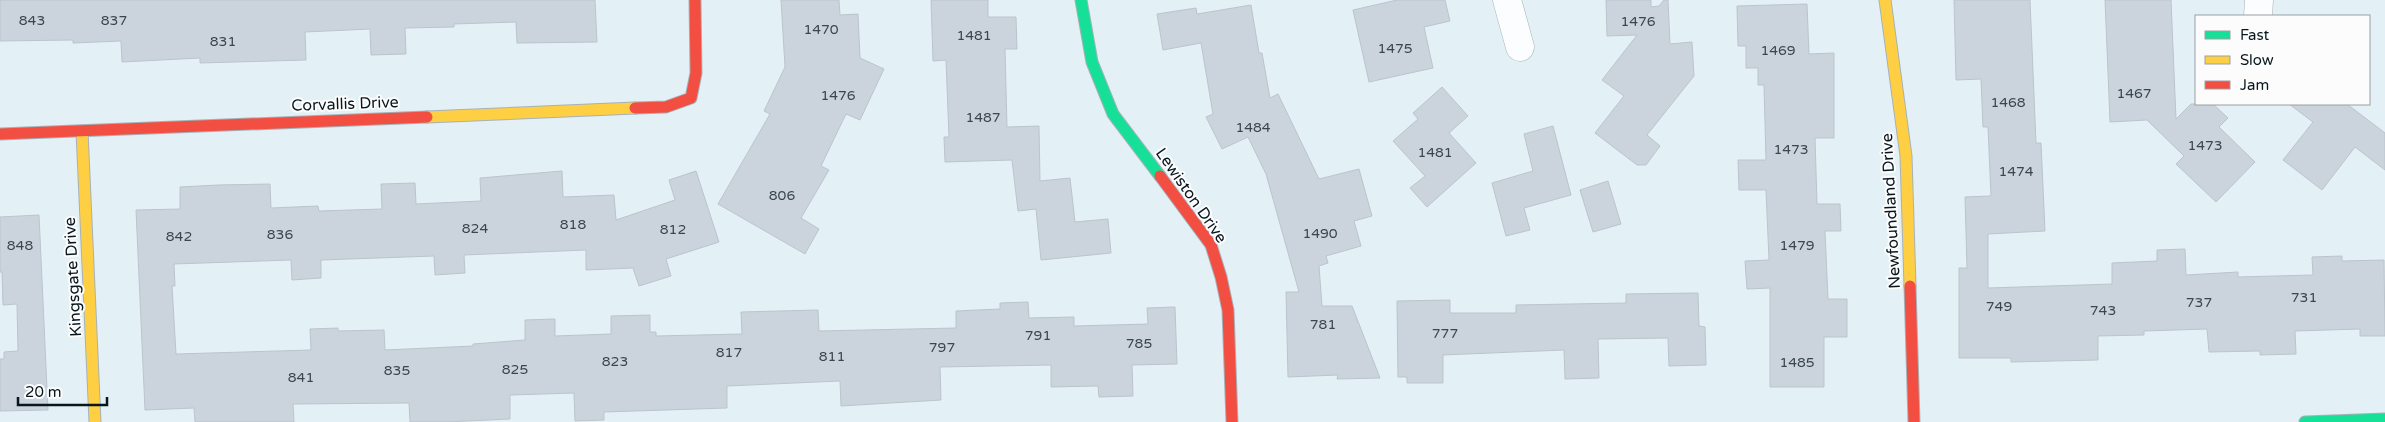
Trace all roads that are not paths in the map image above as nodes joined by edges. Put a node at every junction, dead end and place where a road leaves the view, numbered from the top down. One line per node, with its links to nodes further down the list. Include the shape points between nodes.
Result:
1 (695, 0): 8 (street, Corvallis Drive, via 696,73 690,98 666,107)
2 (1082, 0): 12 (street, Lewiston Drive, via 1092,62 1113,114 1210,245 1222,277 1228,310)
3 (1507, 0): 7 (street)
4 (1885, 0): 13 (street, Newfoundland Drive, via 1906,156)
5 (2259, 0): 6 (street)
6 (2258, 15)
7 (1520, 47)
8 (82, 131): 9 (street, Corvallis Drive); 11 (street, Kingsgate Drive)
9 (0, 134)
10 (2385, 419): 14 (street)
11 (95, 422)
12 (1232, 422)
13 (1914, 422)
14 (2305, 422)

